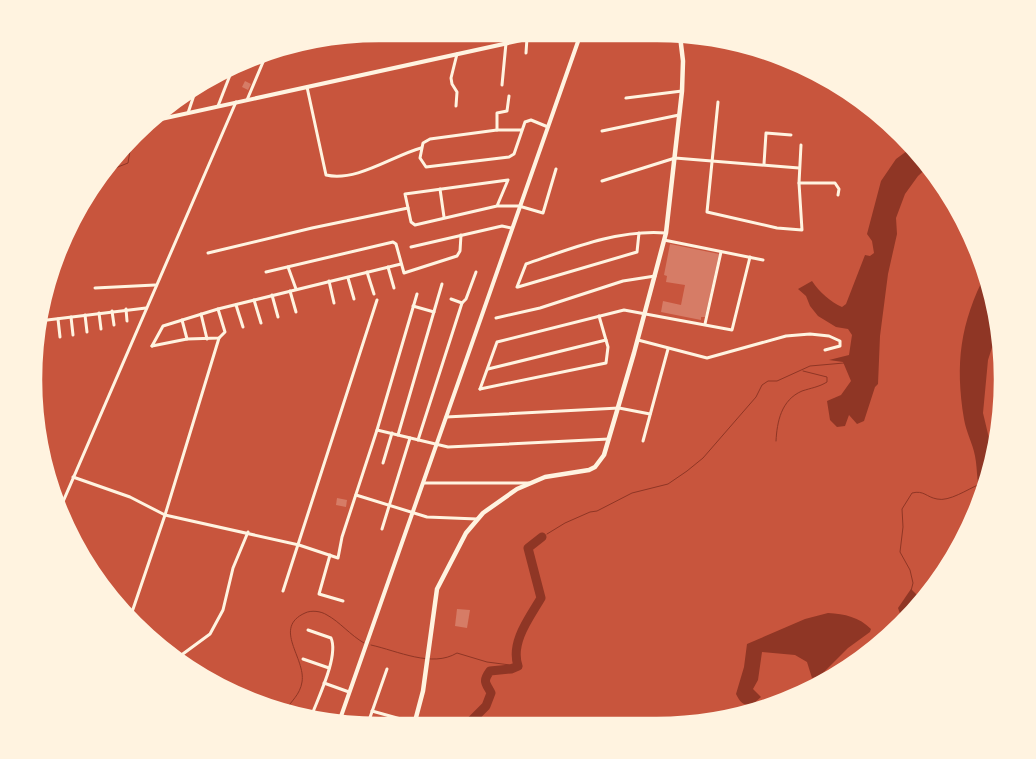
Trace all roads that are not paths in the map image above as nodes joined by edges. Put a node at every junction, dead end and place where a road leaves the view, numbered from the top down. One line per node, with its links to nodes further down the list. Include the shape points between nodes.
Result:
1 (514, 41): 5 (street)
2 (527, 41): 6 (street)
3 (578, 41): 24 (street)
4 (681, 42): 12 (main road)
5 (506, 43): 7 (street); 10 (street)
6 (526, 53)
7 (457, 54): 11 (street); 20 (street, via 451,78 458,92)
8 (263, 62): 16 (street)
9 (230, 76): 19 (street)
10 (502, 85)
11 (307, 86): 16 (street); 30 (street, via 326,175 336,176 371,168)
12 (682, 91): 15 (street); 22 (main road)
13 (509, 96): 25 (street, via 507,111 497,113)
14 (193, 97): 21 (street)
15 (626, 98)
16 (246, 100): 17 (street)
17 (236, 102): 19 (street); 64 (street)
18 (718, 102): 32 (street)
19 (218, 106): 21 (street)
20 (456, 106)
21 (188, 113): 23 (street)
22 (679, 115): 27 (street); 31 (main road)
23 (164, 119)
24 (548, 126): 26 (street, via 531,120 525,122); 41 (street)
25 (497, 130): 26 (street); 30 (street, via 430,139)
26 (521, 130): 30 (street, via 514,154 505,158 426,167 420,158)
27 (602, 132)
28 (791, 135): 33 (street, via 766,133)
29 (801, 145): 34 (street)
30 (421, 148)
31 (675, 158): 32 (street); 36 (street); 46 (main road)
32 (711, 160): 33 (street); 37 (street, via 707,212 777,228 802,230)
33 (764, 164): 34 (street)
34 (799, 168): 37 (street)
35 (556, 169): 41 (street, via 543,213)
36 (602, 182)
37 (799, 183): 39 (street, via 835,183)
38 (440, 189): 40 (street, via 508,180); 42 (street, via 407,192); 43 (street)
39 (838, 195)
40 (497, 206): 41 (street); 43 (street)
41 (519, 206): 44 (street)
42 (408, 208): 43 (street, via 413,224); 51 (street)
43 (444, 217)
44 (511, 228): 47 (street, via 502,226); 116 (street)
45 (639, 233): 45 (street, via 584,244 526,264 517,288 637,252); 46 (street)
46 (666, 233): 48 (main road)
47 (461, 235): 49 (street); 54 (street, via 460,251 455,257 404,273)
48 (664, 240): 50 (street); 60 (main road)
49 (411, 247)
50 (721, 252): 52 (street); 99 (street)
51 (208, 253)
52 (750, 257): 53 (street); 99 (street, via 732,330)
53 (763, 260)
54 (401, 264): 55 (street, via 393,242); 56 (street)
55 (288, 267): 57 (street); 67 (street)
56 (388, 267): 58 (street); 66 (street)
57 (266, 272)
58 (367, 272): 61 (street); 69 (street)
59 (476, 272): 77 (street)
60 (655, 276): 88 (main road); 93 (street, via 623,281 540,308)
61 (348, 278): 62 (street); 72 (street)
62 (329, 281): 67 (street); 76 (street)
63 (442, 284): 86 (street)
64 (156, 285): 65 (street); 80 (street)
65 (95, 288)
66 (394, 288)
67 (296, 289): 68 (street)
68 (290, 291): 71 (street); 85 (street)
69 (374, 294)
70 (417, 294): 79 (street)
71 (272, 295): 74 (street); 92 (street)
72 (354, 299)
73 (451, 299): 77 (street)
74 (254, 300): 78 (street); 98 (street)
75 (377, 300): 137 (street)
76 (334, 303)
77 (462, 303): 122 (street)
78 (236, 305): 82 (street); 101 (street)
79 (413, 306): 86 (street); 117 (street)
80 (146, 308): 81 (street); 126 (street)
81 (126, 309): 83 (street); 97 (street)
82 (218, 309): 87 (street); 106 (street, via 225,332)
83 (112, 311): 84 (street); 100 (street)
84 (99, 312): 89 (street); 102 (street)
85 (296, 312)
86 (434, 312): 119 (street)
87 (201, 314): 96 (street); 108 (street)
88 (645, 314): 90 (street, via 624,310); 99 (street); 110 (main road)
89 (85, 315): 91 (street); 103 (street)
90 (599, 316): 109 (street); 113 (street, via 498,342)
91 (71, 317): 94 (street); 104 (street)
92 (278, 317)
93 (496, 318)
94 (58, 319): 95 (street); 105 (street)
95 (47, 320)
96 (182, 320): 107 (street); 107 (street, via 163,326 152,346)
97 (128, 322)
98 (261, 323)
99 (705, 324)
100 (114, 325)
101 (243, 327)
102 (101, 329)
103 (87, 332)
104 (73, 335)
105 (60, 337)
106 (219, 338): 108 (street); 133 (street)
107 (186, 339): 108 (street)
108 (207, 339)
109 (606, 340): 113 (street); 113 (street, via 606,363 480,389)
110 (638, 340): 111 (street); 114 (main road)
111 (668, 349): 112 (street, via 707,358 786,336 810,334 839,340 841,345); 115 (street)
112 (825, 350)
113 (488, 369)
114 (619, 408): 115 (street); 116 (street); 121 (main road)
115 (650, 414): 123 (street)
116 (446, 417): 124 (street)
117 (377, 430): 118 (street); 129 (street)
118 (392, 433): 119 (street); 125 (street)
119 (398, 435): 120 (street)
120 (410, 438): 122 (street); 131 (street)
121 (608, 439): 124 (street); 128 (main road, via 600,461 589,470)
122 (418, 440): 124 (street)
123 (643, 441)
124 (437, 446): 127 (street)
125 (383, 464)
126 (73, 478): 130 (street); 133 (street, via 130,497)
127 (424, 483): 128 (street); 132 (street)
128 (530, 483): 134 (main road, via 508,494)
129 (356, 495): 131 (street); 138 (street, via 338,558)
130 (63, 499)
131 (391, 505): 132 (street); 135 (street)
132 (413, 513): 134 (street, via 427,517); 148 (street)
133 (165, 514): 136 (street); 141 (street)
134 (477, 519): 154 (main road, via 466,532 439,582)
135 (382, 529)
136 (248, 532): 137 (street); 143 (street, via 233,568 223,610 210,634)
137 (299, 545): 138 (street); 139 (street)
138 (330, 555): 140 (street, via 319,594)
139 (283, 591)
140 (343, 601)
141 (132, 611)
142 (308, 630): 145 (street, via 331,638 334,645)
143 (183, 654)
144 (303, 659): 145 (street)
145 (329, 668): 147 (street)
146 (387, 668): 150 (street)
147 (324, 683): 148 (street); 149 (street)
148 (349, 692): 151 (street)
149 (314, 711)
150 (372, 711): 152 (street); 153 (street)
151 (341, 716)
152 (370, 718)
153 (395, 718)
154 (415, 718)

